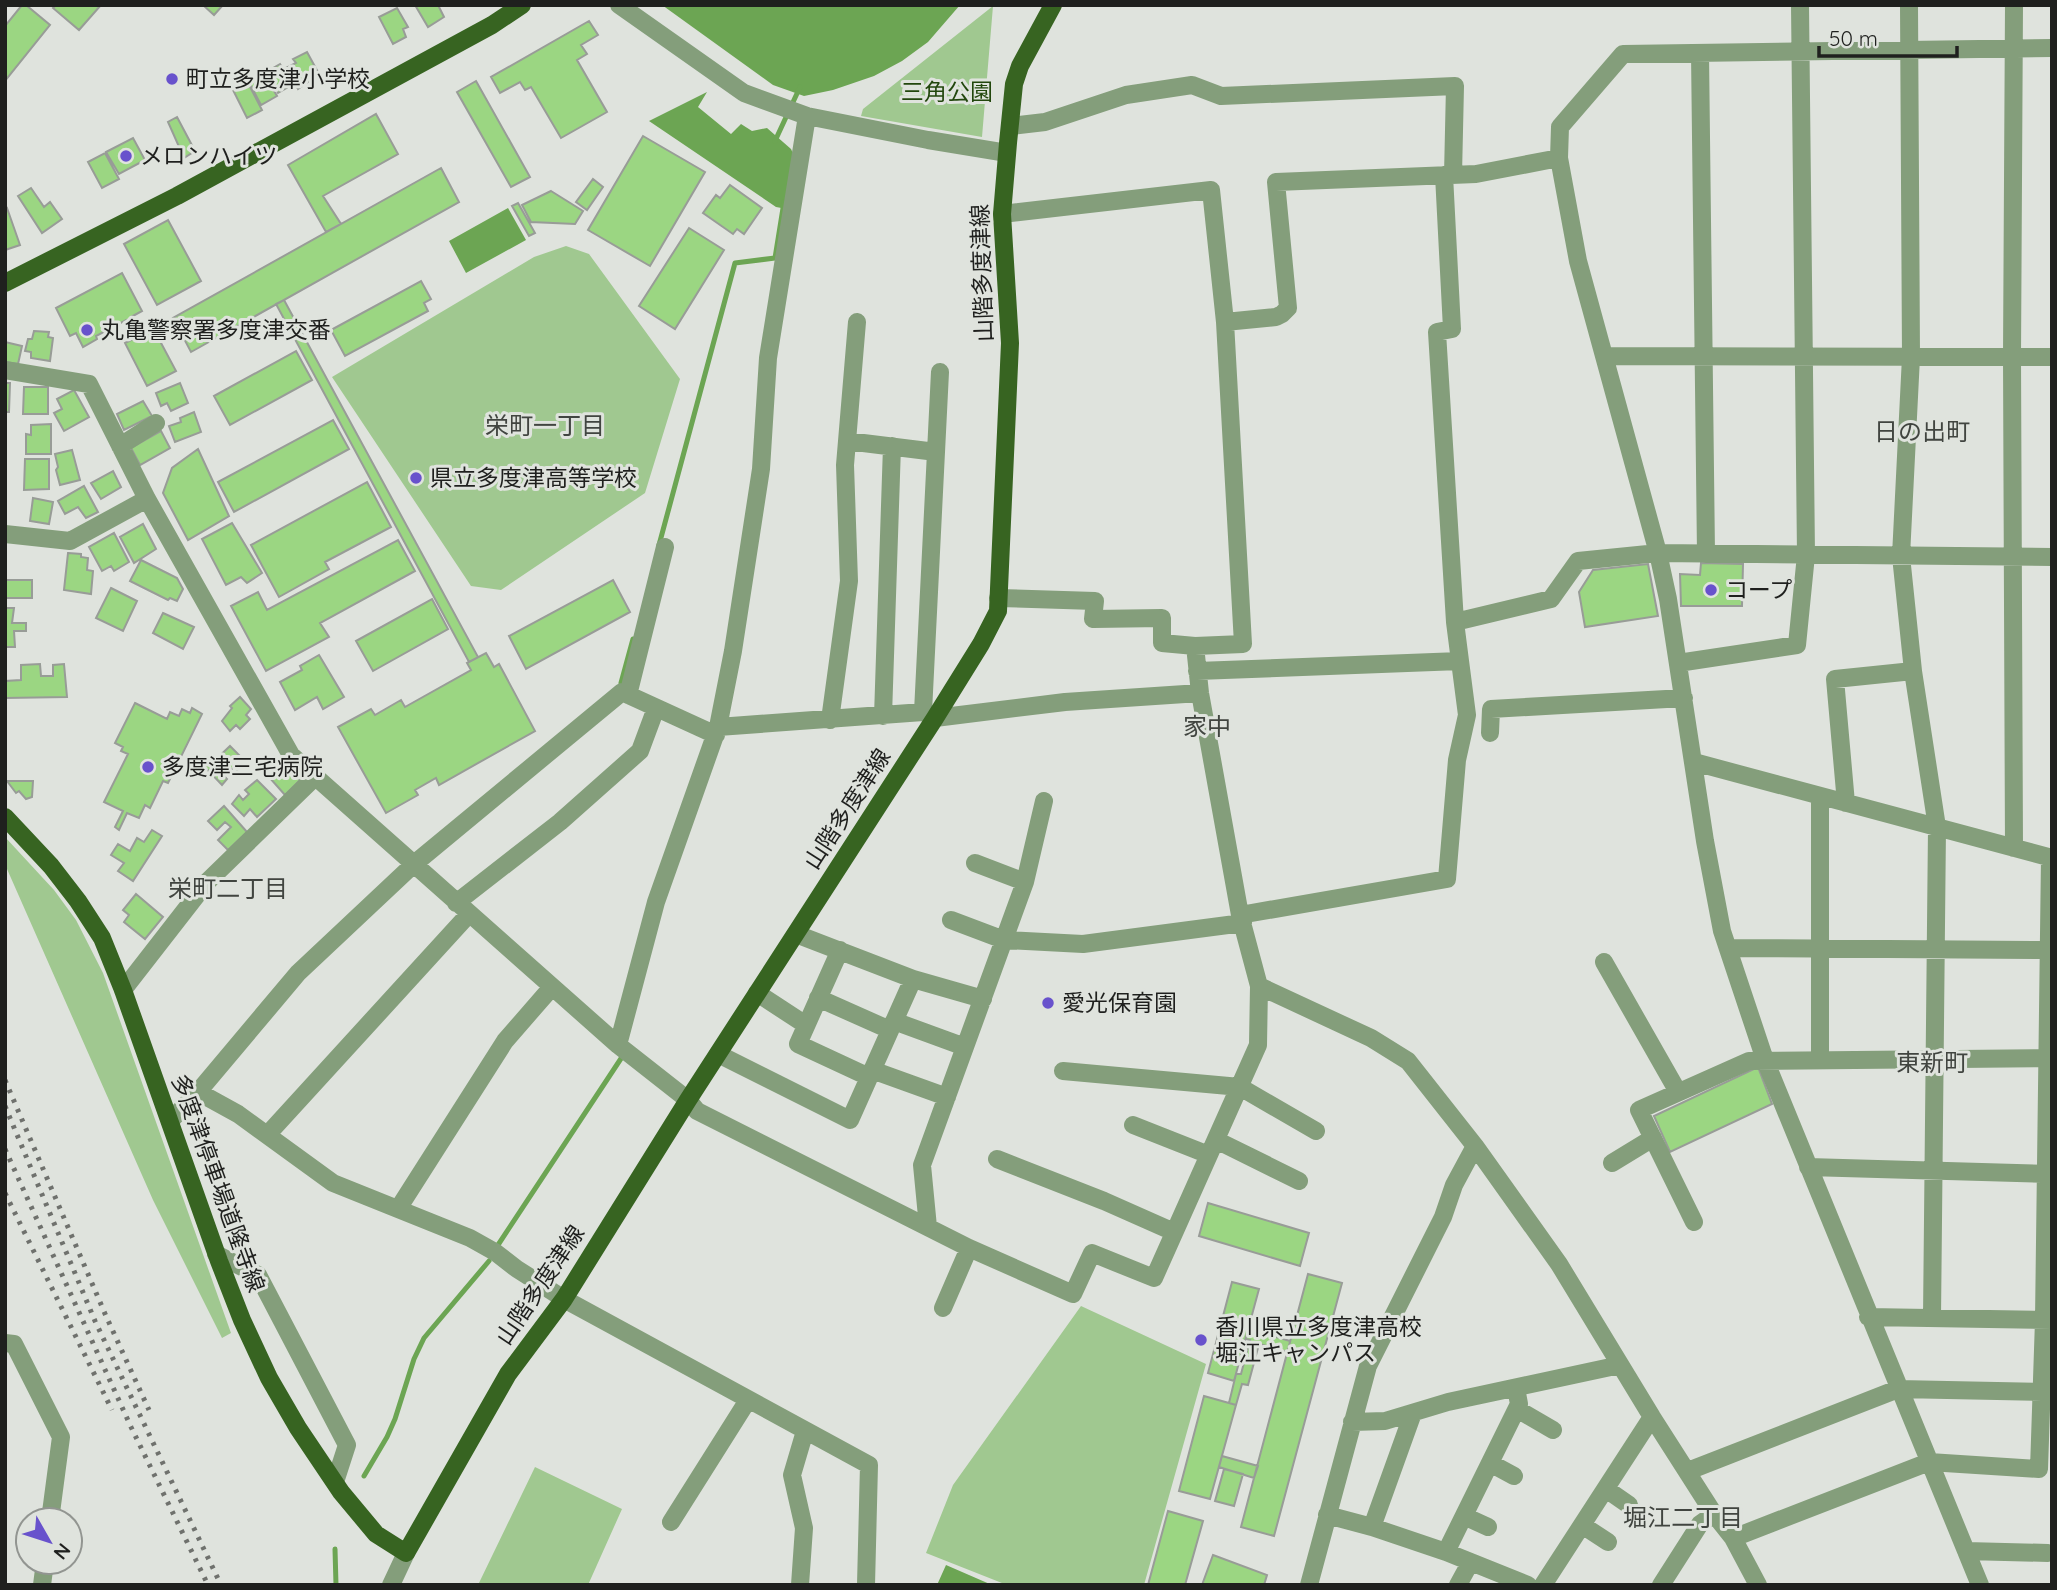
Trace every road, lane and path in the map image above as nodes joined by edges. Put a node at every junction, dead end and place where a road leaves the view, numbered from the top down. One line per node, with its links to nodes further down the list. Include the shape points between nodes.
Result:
1 (522, 5): 18 (main road, via 177,196)
2 (619, 5): 12 (street, via 744,93)
3 (1053, 5): 13 (main road, 山階多度津線, via 1013,84)
4 (1800, 5): 10 (street)
5 (1909, 5): 9 (street)
6 (2014, 5): 7 (street)
7 (2015, 48): 8 (street); 9 (street); 25 (street)
8 (2052, 48)
9 (1909, 50): 10 (street); 24 (street)
10 (1799, 52): 11 (street); 23 (street)
11 (1700, 53): 15 (street, via 1623,54 1560,128); 22 (street)
12 (807, 116): 14 (street); 57 (street, via 768,359 761,469)
13 (1011, 126): 14 (main road, 山階多度津線); 16 (street, via 1045,122 1126,95 1192,85 1221,96 1455,86)
14 (1007, 153): 17 (main road, 山階多度津線)
15 (1559, 158): 16 (street); 21 (street, via 1578,261)
16 (1448, 175): 20 (street, via 1276,182 1288,308 1276,317); 44 (street, via 1452,329 1437,332)
17 (1002, 214): 20 (street, via 1211,190); 43 (main road, 山階多度津線, via 1010,343)
18 (5, 283)
19 (857, 322): 30 (street)
20 (1225, 323): 45 (street, via 1243,644)
21 (1604, 356): 22 (street); 37 (street)
22 (1703, 356): 23 (street); 38 (street)
23 (1803, 356): 24 (street); 39 (street)
24 (1911, 357): 25 (street); 40 (street)
25 (2012, 357): 26 (street); 41 (street)
26 (2052, 357)
27 (5, 370): 31 (street, via 89,384)
28 (940, 372): 33 (street)
29 (156, 423): 31 (street)
30 (847, 441): 32 (street); 56 (street, via 849,581)
31 (120, 446): 34 (street)
32 (892, 446): 33 (street); 55 (street)
33 (936, 452): 54 (street)
34 (147, 499): 35 (street, via 69,541); 60 (street, via 291,755)
35 (5, 534)
36 (664, 547): 51 (street)
37 (1658, 553): 38 (street); 44 (street, via 1578,561 1551,599); 47 (street)
38 (1706, 554): 39 (street)
39 (1806, 555): 40 (street); 47 (street, via 1797,645)
40 (1901, 555): 41 (street); 49 (street)
41 (2014, 557): 42 (street); 66 (street)
42 (2052, 557)
43 (998, 598): 45 (street, via 1095,601 1093,619 1162,618 1162,643); 54 (main road, 山階多度津線, via 998,611 981,644)
44 (1455, 622): 46 (street)
45 (1195, 646): 48 (street)
46 (1460, 661): 48 (street); 72 (street, via 1467,715 1457,760 1447,878)
47 (1678, 663): 52 (street)
48 (1197, 671): 50 (street)
49 (1913, 671): 63 (street, via 1835,679); 65 (street)
50 (1200, 693): 54 (street); 72 (street)
51 (628, 695): 53 (street); 69 (street, via 622,692)
52 (1684, 698): 58 (street, via 1491,709); 59 (street)
53 (656, 708): 57 (street); 71 (street, via 640,751)
54 (929, 715): 55 (street); 74 (main road, 山階多度津線)
55 (883, 716): 56 (street)
56 (830, 720): 57 (street)
57 (717, 731): 91 (street, via 656,902)
58 (1490, 733)
59 (1694, 762): 61 (street); 76 (street)
60 (315, 778): 69 (street); 85 (street, via 206,881)
61 (1819, 796): 63 (street); 77 (street)
62 (1044, 801): 70 (street)
63 (1846, 803): 65 (street)
64 (5, 817): 85 (main road, 多度津停車場道隆寺線, via 78,901 102,938)
65 (1937, 827): 66 (street); 78 (street)
66 (2014, 848): 67 (street)
67 (2051, 857): 80 (street)
68 (975, 863): 70 (street)
69 (414, 864): 71 (street); 101 (street, via 298,973)
70 (1025, 882): 75 (street)
71 (463, 909): 84 (street); 109 (street)
72 (1242, 919): 75 (street, via 1083,944); 83 (street)
73 (951, 920): 75 (street)
74 (796, 934): 79 (street); 86 (main road, 山階多度津線)
75 (1004, 940): 88 (street)
76 (1728, 948): 77 (street); 95 (street)
77 (1820, 949): 78 (street); 96 (street)
78 (1936, 949): 80 (street); 97 (street)
79 (840, 950): 82 (street); 87 (street)
80 (2051, 950): 94 (street)
81 (1604, 962): 102 (street)
82 (913, 979): 88 (street); 90 (street)
83 (1259, 986): 100 (street, via 1258,1045); 111 (street, via 1371,1038 1408,1061)
84 (551, 987): 91 (street); 119 (street, via 505,1041)
85 (123, 990): 106 (main road, 多度津停車場道隆寺線)
86 (757, 993): 89 (street); 93 (main road, 山階多度津線)
87 (818, 998): 89 (street); 90 (street)
88 (983, 999): 92 (street)
89 (806, 1025): 99 (street, via 798,1044)
90 (892, 1026): 92 (street); 99 (street)
91 (618, 1045): 104 (street)
92 (965, 1047): 103 (street)
93 (718, 1054): 99 (street, via 850,1120); 104 (main road, 山階多度津線)
94 (2050, 1058): 97 (street); 105 (street)
95 (1765, 1060): 96 (street); 102 (street, via 1749,1061); 115 (street)
96 (1821, 1060): 97 (street)
97 (1935, 1061): 116 (street)
98 (1063, 1071): 100 (street)
99 (871, 1074): 103 (street)
100 (1240, 1087): 108 (street); 112 (street)
101 (198, 1092): 106 (street); 109 (street)
102 (1678, 1092): 110 (street, via 1639,1110)
103 (947, 1097): 121 (street, via 922,1165)
104 (688, 1100): 121 (street, via 697,1111); 125 (main road, 山階多度津線)
105 (2049, 1119): 117 (street)
106 (170, 1121): 124 (main road, 多度津停車場道隆寺線)
107 (1133, 1125): 112 (street)
108 (1317, 1131)
109 (268, 1134): 119 (street, via 333,1183)
110 (1653, 1138): 114 (street); 120 (street)
111 (1475, 1146): 131 (street, via 1559,1264); 139 (street, via 1367,1366)
112 (1213, 1148): 118 (street); 122 (street)
113 (997, 1159): 122 (street)
114 (1612, 1163)
115 (1808, 1167): 116 (street); 127 (street)
116 (1934, 1171): 117 (street); 128 (street)
117 (2049, 1174): 129 (street)
118 (1300, 1181)
119 (398, 1209): 125 (street, via 470,1238)
120 (1694, 1223)
121 (928, 1227): 123 (street)
122 (1174, 1232): 123 (street, via 1154,1278 1092,1253 1073,1294)
123 (969, 1248): 126 (street)
124 (216, 1254): 146 (main road, 多度津停車場道隆寺線, via 268,1378); 146 (street, via 258,1275 341,1433 347,1446)
125 (564, 1299): 135 (street); 161 (main road, 山階多度津線, via 508,1374)
126 (943, 1308)
127 (1868, 1317): 128 (street); 133 (street)
128 (1932, 1318): 129 (street)
129 (2048, 1320): 134 (street)
130 (5, 1343): 149 (street, via 14,1344 61,1437)
131 (1620, 1365): 132 (street); 138 (street)
132 (1516, 1388): 136 (street); 137 (street)
133 (1898, 1390): 134 (street); 142 (street); 144 (street)
134 (2042, 1392): 142 (street, via 2039,1469)
135 (748, 1400): 141 (street); 153 (street)
136 (1517, 1409): 140 (street); 143 (street)
137 (1413, 1413): 139 (street, via 1385,1421); 155 (street)
138 (1652, 1418): 144 (street); 147 (street)
139 (1352, 1422): 151 (street)
140 (1553, 1430)
141 (805, 1431): 166 (street, via 792,1475 804,1528); 167 (street, via 869,1465)
142 (1929, 1462): 157 (street); 159 (street)
143 (1490, 1463): 145 (street); 152 (street)
144 (1688, 1471): 150 (street)
145 (1514, 1476)
146 (335, 1482): 161 (main road, 多度津停車場道隆寺線, via 376,1534)
147 (1606, 1489): 148 (street); 154 (street)
148 (1629, 1504)
149 (52, 1506)
150 (1714, 1514): 157 (street); 170 (street, via 1700,1524)
151 (1327, 1515): 155 (street); 168 (street)
152 (1464, 1516): 156 (street); 160 (street)
153 (671, 1522)
154 (1582, 1525): 158 (street); 164 (street)
155 (1372, 1527): 160 (street)
156 (1488, 1527)
157 (1733, 1538): 171 (street)
158 (1608, 1542)
159 (1966, 1551): 162 (street); 172 (street)
160 (1446, 1552): 163 (street)
161 (406, 1553): 165 (street)
162 (2048, 1553)
163 (1470, 1563): 164 (street); 169 (street)
164 (1541, 1584)
165 (391, 1585)
166 (800, 1585)
167 (866, 1585)
168 (1309, 1585)
169 (1458, 1585)
170 (1661, 1585)
171 (1758, 1585)
172 (1980, 1585)

